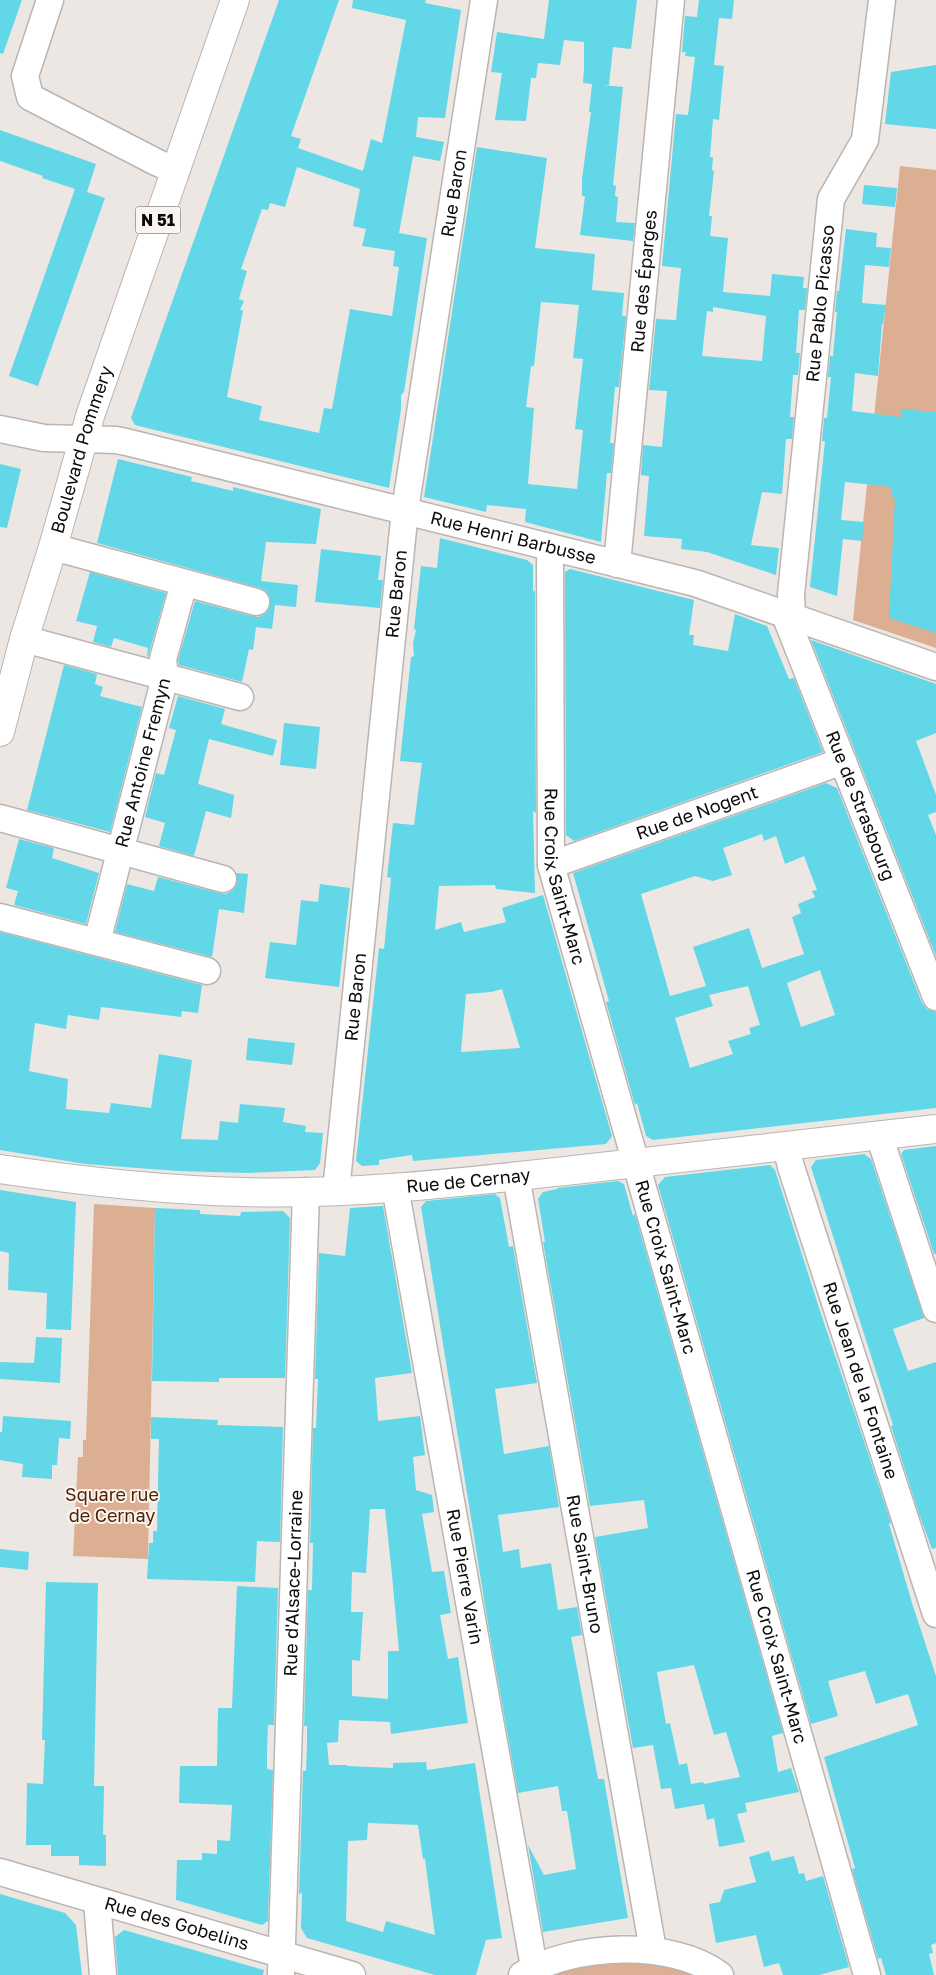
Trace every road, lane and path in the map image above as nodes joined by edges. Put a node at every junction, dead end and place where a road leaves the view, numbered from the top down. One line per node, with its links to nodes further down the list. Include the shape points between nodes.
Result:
1 (50, 0): 6 (street, via 25,76 30,97)
2 (235, 0): 6 (main road, Boulevard Pommery / N 51)
3 (484, 0): 9 (street, Rue Baron)
4 (671, 0): 12 (street, Rue des Éparges)
5 (882, 0): 15 (street, Rue Pablo Picasso, via 865,140 831,199)
6 (176, 171): 8 (main road, Boulevard Pommery / N 51)
7 (0, 429): 8 (street, Rue Henri Barbusse, via 44,438)
8 (82, 439): 9 (street, Rue Henri Barbusse, via 116,440); 10 (main road, Boulevard Pommery / N 51)
9 (405, 510): 11 (street, Rue Henri Barbusse); 38 (street, Rue Baron)
10 (53, 548): 13 (street); 16 (main road, Boulevard Pommery / N 51)
11 (550, 548): 12 (street, Rue Henri Barbusse); 24 (street, Rue Croix Saint-Marc)
12 (617, 564): 15 (street, Rue Henri Barbusse, via 695,583)
13 (184, 583): 14 (street); 18 (street, Rue Antoine Fremyn, via 163,659)
14 (256, 602)
15 (788, 616): 17 (street, Rue Henri Barbusse); 21 (street, Rue de Strasbourg)
16 (24, 639): 18 (street); 20 (main road, Boulevard Pommery / N 51)
17 (936, 667)
18 (165, 677): 19 (street); 23 (street, Rue Antoine Fremyn)
19 (240, 697)
20 (0, 732)
21 (843, 761): 24 (street, Rue de Nogent); 29 (street, Rue de Strasbourg)
22 (0, 818): 23 (street)
23 (120, 851): 25 (street); 27 (street, Rue Antoine Fremyn)
24 (551, 865): 33 (street, Rue Croix Saint-Marc)
25 (223, 879)
26 (0, 917): 27 (street)
27 (97, 942): 28 (street)
28 (206, 971)
29 (936, 997)
30 (936, 1129): 31 (main road, Rue de Cernay)
31 (879, 1136): 32 (main road, Rue de Cernay); 39 (street)
32 (786, 1146): 33 (main road, Rue de Cernay); 40 (street, Rue Jean de la Fontaine)
33 (635, 1163): 35 (main road, Rue de Cernay); 49 (street, Rue Croix Saint-Marc)
34 (0, 1169): 37 (main road, Rue de Cernay, via 85,1182 178,1189)
35 (516, 1176): 36 (main road, Rue de Cernay); 43 (street, Rue Saint-Bruno)
36 (395, 1187): 38 (main road, Rue de Cernay); 45 (street, Rue Pierre Varin)
37 (306, 1191): 38 (main road, Rue de Cernay); 44 (street, Rue d'Alsace-Lorraine)
38 (336, 1191)
39 (936, 1309)
40 (936, 1614)
41 (0, 1872): 42 (street, Rue des Gobelins)
42 (97, 1901): 44 (street, Rue des Gobelins); 46 (street)
43 (654, 1950): 45 (street, via 594,1951); 48 (street, via 708,1966)
44 (282, 1965): 47 (street, Rue des Gobelins)
45 (528, 1971)
46 (102, 1975)
47 (352, 1975)
48 (720, 1975)
49 (867, 1975)

